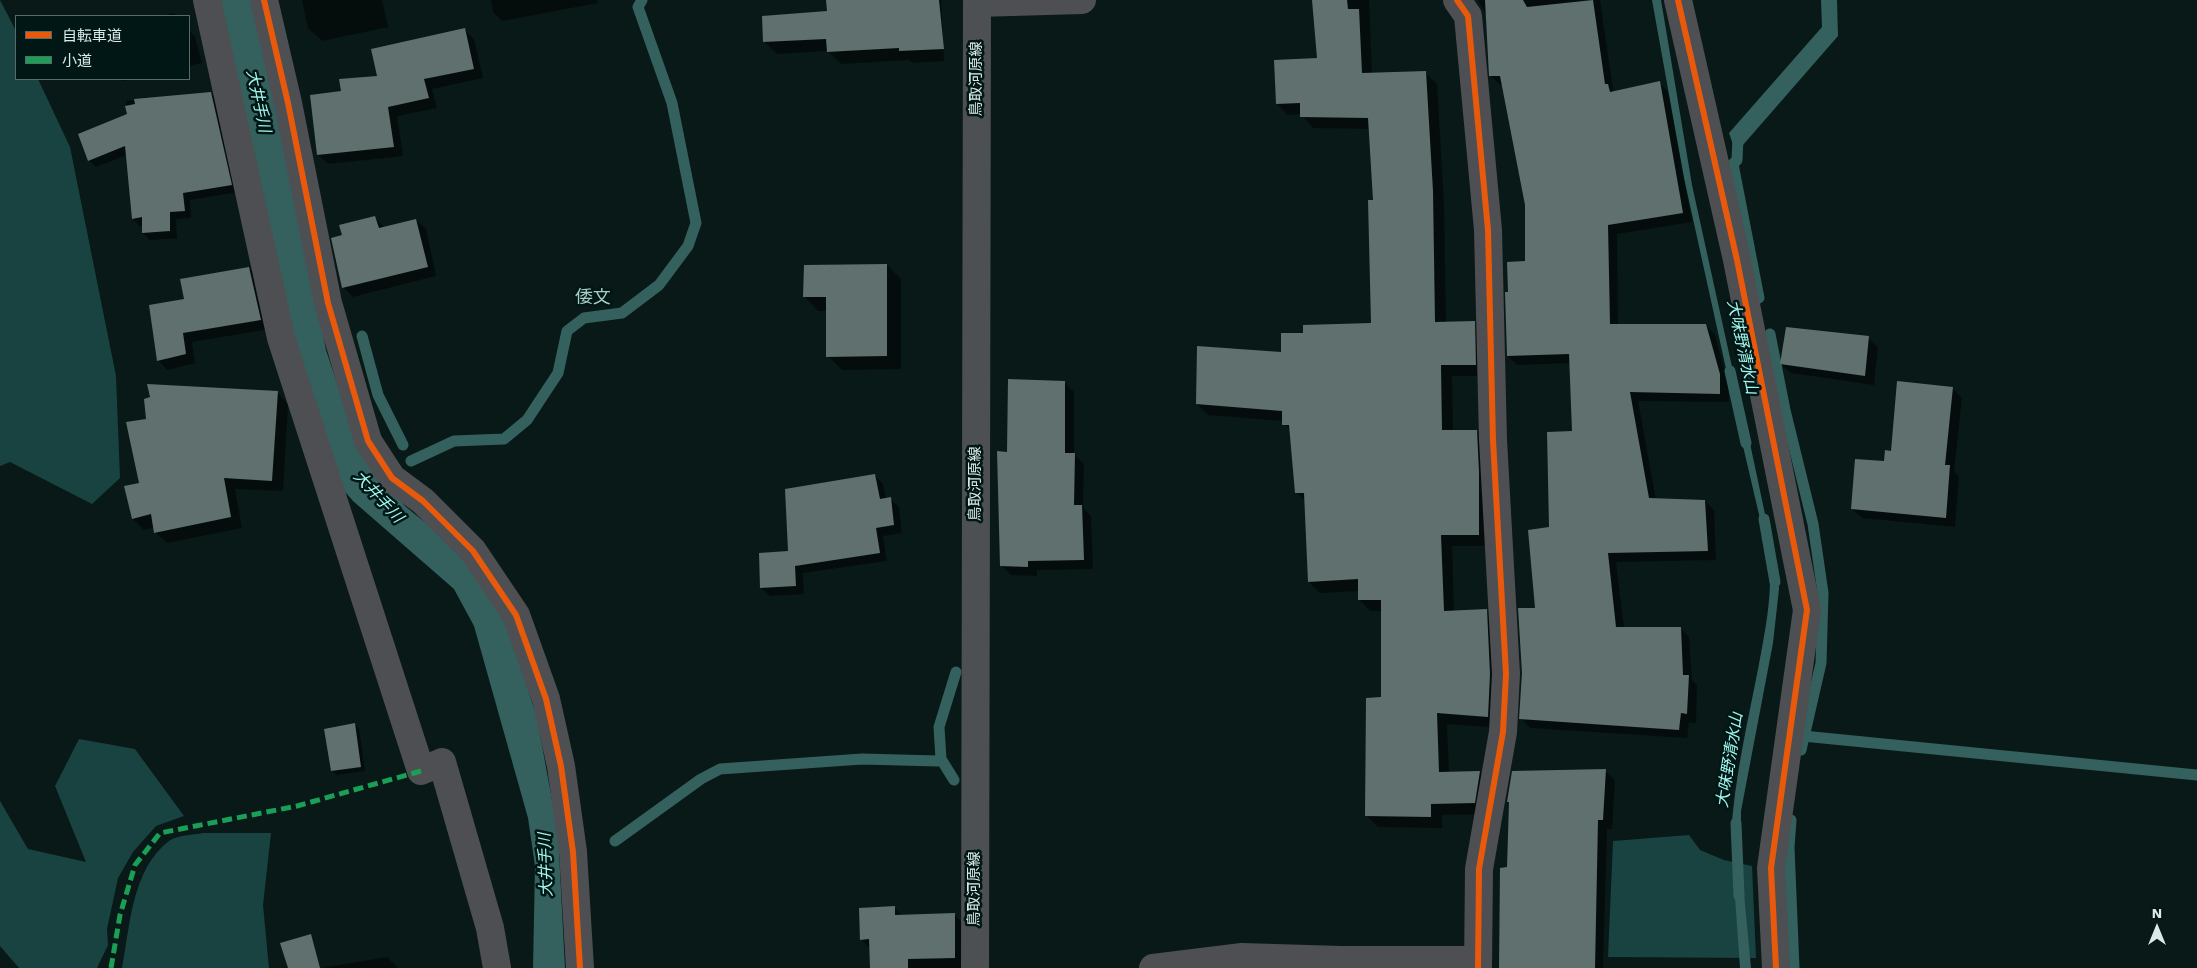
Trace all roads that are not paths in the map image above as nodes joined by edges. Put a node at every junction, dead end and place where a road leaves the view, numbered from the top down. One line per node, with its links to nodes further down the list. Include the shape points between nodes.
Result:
1 (207, 0): 8 (street, via 281,338 420,771 442,762 490,928)
2 (264, 0): 9 (street, via 328,303 368,441 392,478 423,501 473,551 516,615 546,699 561,766 573,852)
3 (1082, 0): 6 (street)
4 (1456, 0): 7 (street, via 1468,16 1488,230 1493,440 1506,674 1503,732 1479,869)
5 (1678, 0): 12 (street, via 1737,260 1807,610 1771,868)
6 (977, 2): 10 (main road, 鳥取河原線)
7 (1477, 964): 11 (street, via 1242,957)
8 (497, 968)
9 (580, 968)
10 (975, 968)
11 (1154, 968)
12 (1776, 968)

